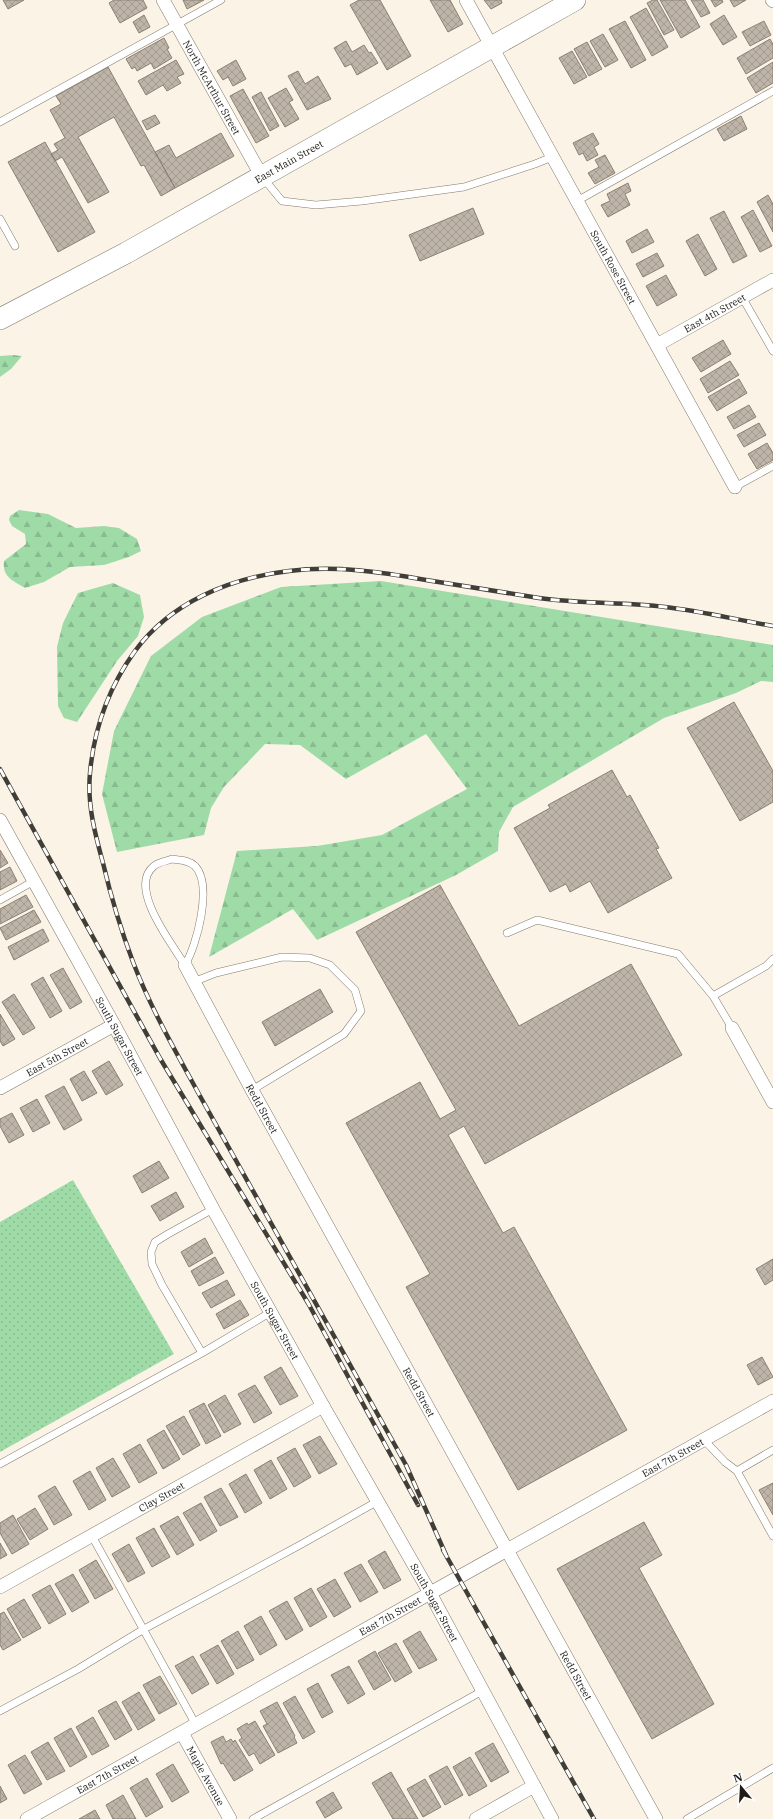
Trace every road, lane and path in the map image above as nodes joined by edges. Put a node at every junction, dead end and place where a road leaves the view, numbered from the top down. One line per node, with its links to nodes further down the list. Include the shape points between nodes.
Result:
1 (163, 0): 5 (street, North McArthur Street)
2 (221, 0): 5 (lane)
3 (466, 0): 6 (street, South Rose Street)
4 (575, 0): 6 (main road, East Main Street)
5 (176, 25): 8 (lane); 10 (street, North McArthur Street)
6 (492, 46): 9 (street, South Rose Street); 10 (main road, East Main Street)
7 (773, 91): 11 (lane)
8 (0, 122)
9 (552, 157): 10 (lane, via 464,187 362,201 316,204 282,201); 11 (street, South Rose Street)
10 (261, 175): 16 (main road, East Main Street, via 126,253)
11 (577, 201): 17 (street, South Rose Street)
12 (0, 219): 13 (lane)
13 (15, 246)
14 (773, 280): 15 (street, East 4th Street)
15 (742, 297): 17 (street, East 4th Street); 18 (lane)
16 (0, 319)
17 (657, 345): 20 (street, South Rose Street)
18 (773, 351)
19 (773, 466): 20 (lane)
20 (735, 487)
21 (0, 820): 22 (street, South Sugar Street)
22 (34, 881): 23 (lane); 29 (street, South Sugar Street)
23 (0, 900)
24 (507, 933): 28 (lane, via 537,920 678,954)
25 (773, 959): 28 (lane, via 766,966)
26 (185, 965): 26 (lane, via 156,919 145,889 146,877 154,866 172,859 184,860 195,866 202,879 201,918); 27 (street, Redd Street)
27 (193, 982): 32 (street, Redd Street); 32 (lane, via 216,973 282,957 310,958 330,965 355,990 361,1011 344,1034)
28 (713, 996): 30 (lane)
29 (114, 1025): 31 (street, East 5th Street); 34 (street, South Sugar Street)
30 (732, 1028): 33 (street)
31 (0, 1088)
32 (252, 1090): 46 (street, Redd Street)
33 (773, 1102)
34 (213, 1209): 35 (street, South Sugar Street); 36 (lane, via 155,1242 151,1252 152,1264 162,1285)
35 (271, 1312): 36 (lane); 38 (street, South Sugar Street)
36 (202, 1353): 41 (lane)
37 (773, 1402): 39 (street, East 7th Street)
38 (323, 1406): 43 (street, South Sugar Street); 44 (street, Clay Street)
39 (704, 1440): 42 (lane); 46 (street, East 7th Street)
40 (773, 1450): 42 (lane)
41 (0, 1464)
42 (737, 1471): 45 (lane)
43 (378, 1501): 48 (street, South Sugar Street); 49 (lane)
44 (92, 1536): 47 (street, Clay Street); 49 (lane)
45 (773, 1536)
46 (507, 1549): 48 (street, East 7th Street); 61 (street, Redd Street)
47 (0, 1587)
48 (430, 1593): 50 (street, South Sugar Street); 52 (street, East 7th Street)
49 (144, 1629): 51 (lane, via 78,1669); 52 (lane)
50 (484, 1690): 55 (street, South Sugar Street); 58 (lane)
51 (0, 1711)
52 (196, 1725): 53 (street, East 7th Street)
53 (182, 1733): 56 (street, East 7th Street); 57 (street, Maple Avenue)
54 (773, 1768): 62 (lane)
55 (534, 1786): 59 (street); 60 (street, South Sugar Street)
56 (27, 1819)
57 (230, 1819)
58 (253, 1819)
59 (476, 1819)
60 (552, 1819)
61 (656, 1819)
62 (688, 1819)

